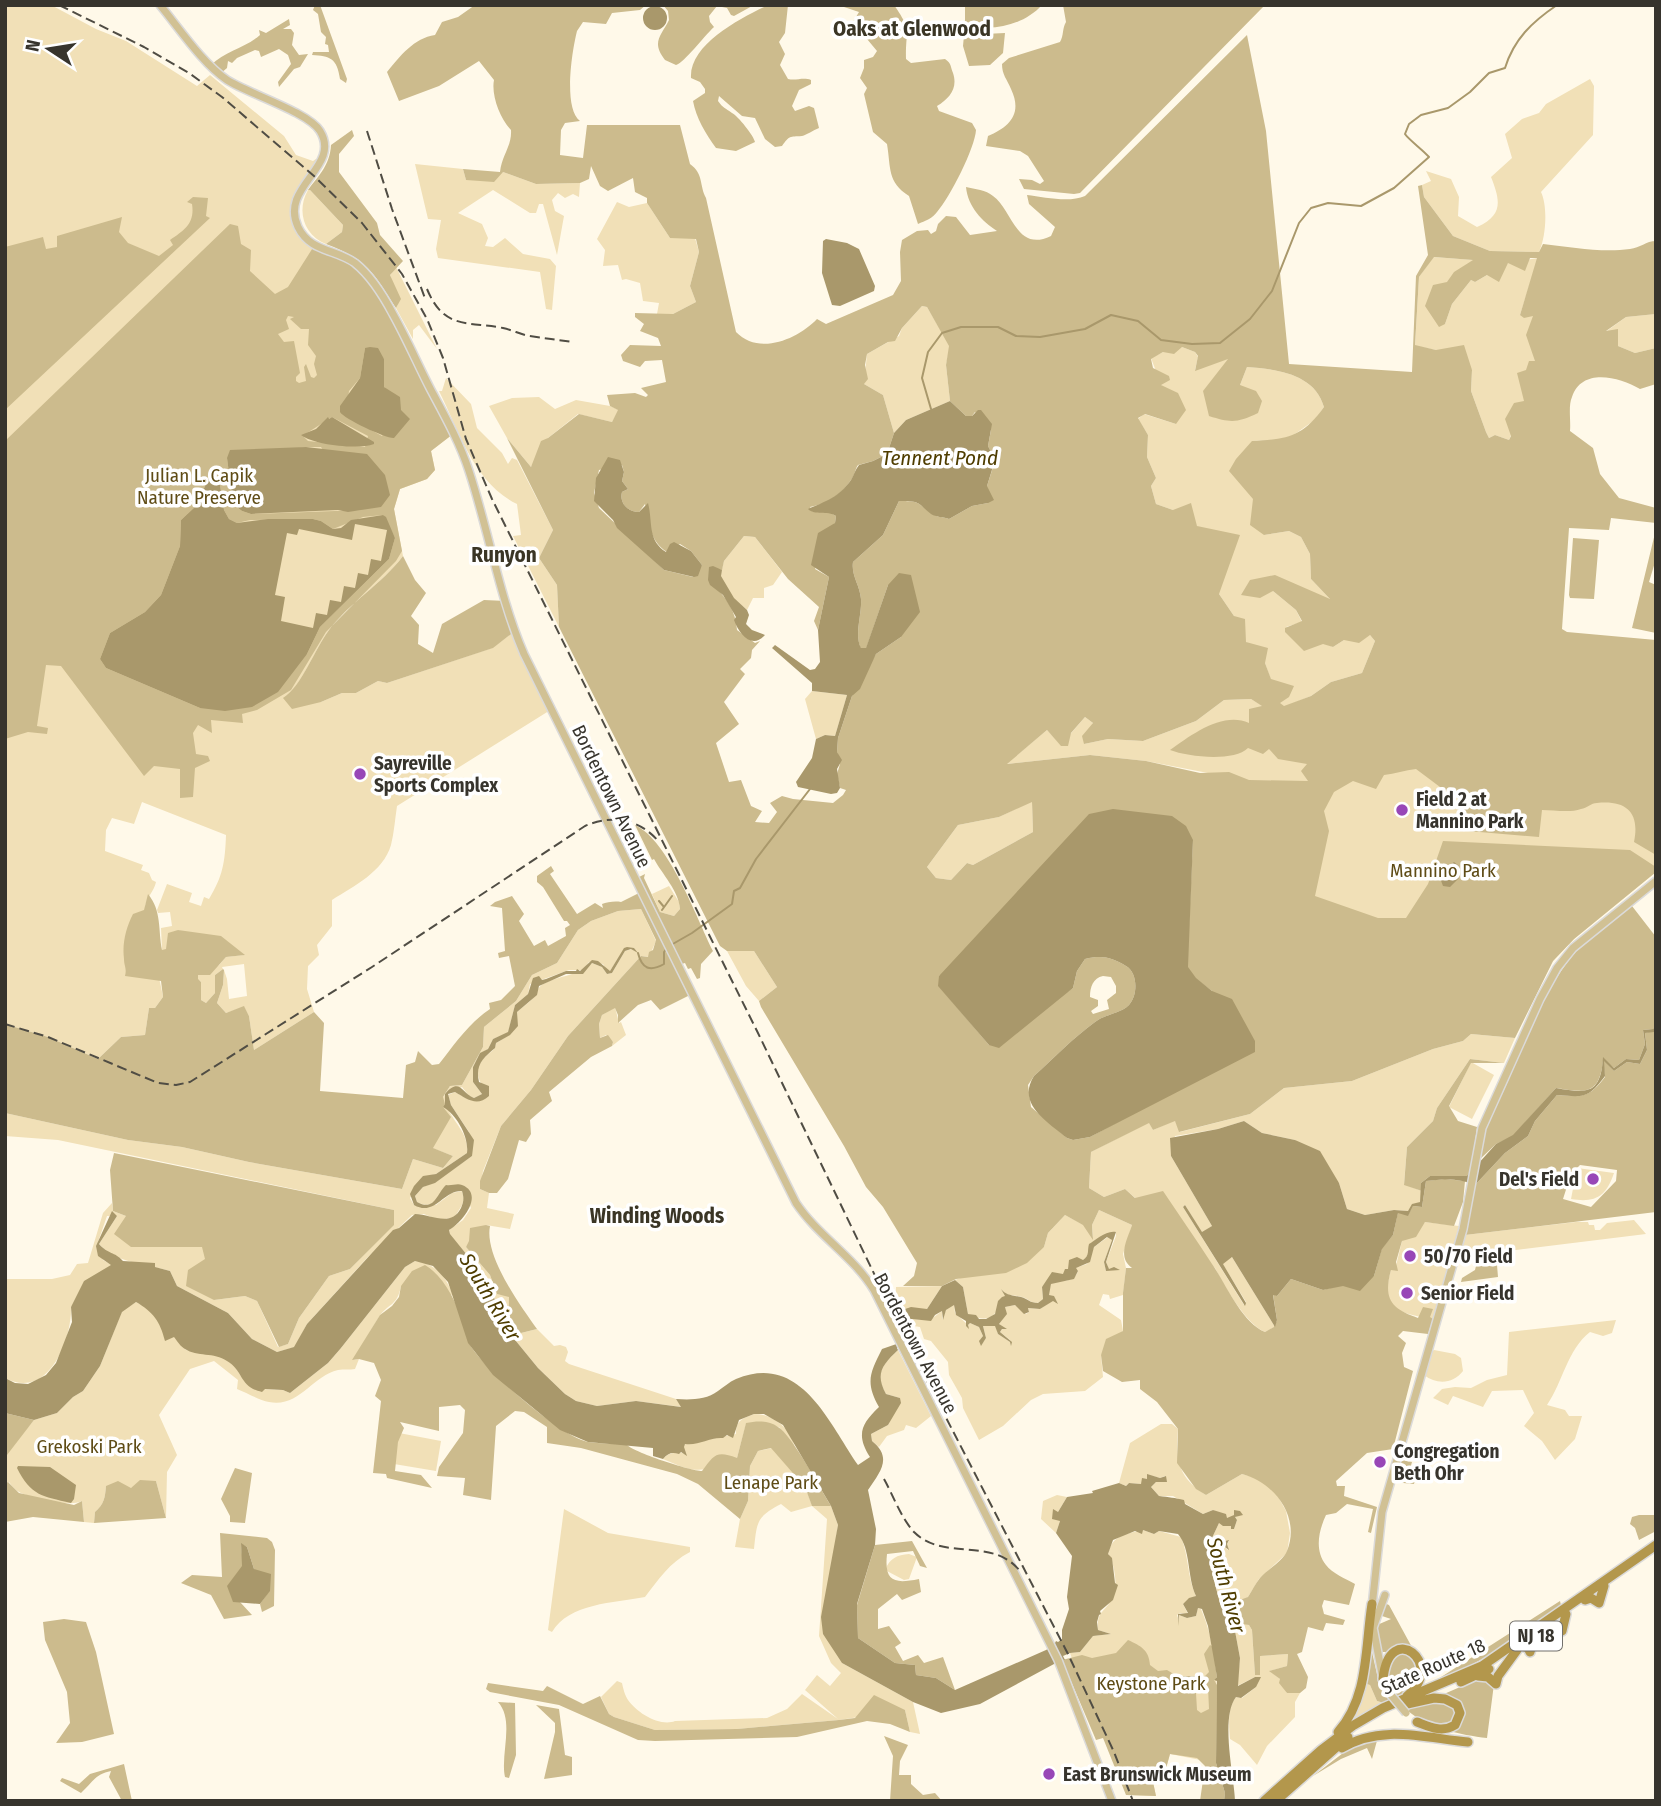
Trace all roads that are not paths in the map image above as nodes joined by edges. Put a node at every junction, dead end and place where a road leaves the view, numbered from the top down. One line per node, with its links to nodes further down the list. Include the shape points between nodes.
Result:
1 (160, 5): 15 (main road, Bordentown Avenue, via 225,78 306,119 321,133 323,157 298,193 297,225 314,246 355,263 393,314 466,461 516,635 796,1203 874,1290 1058,1660)
2 (1656, 881): 6 (main road, via 1581,941 1556,968 1482,1128 1448,1282 1382,1512)
3 (1656, 1545): 11 (highway, State Route 18 / NJ 18, via 1490,1661)
4 (1656, 1552): 8 (highway, State Route 18 / NJ 18, via 1604,1586 1599,1603 1591,1598 1566,1614 1562,1631 1552,1625 1534,1638 1530,1652)
5 (1385, 1595): 7 (main road)
6 (1372, 1604): 7 (main road); 14 (highway, via 1358,1698)
7 (1373, 1629): 10 (main road)
8 (1519, 1648): 9 (highway, State Route 18 / NJ 18); 9 (highway, via 1496,1684 1488,1677)
9 (1476, 1676): 11 (highway, State Route 18 / NJ 18)
10 (1383, 1679): 11 (main road, bridge, via 1391,1695); 11 (highway, via 1391,1653 1402,1648 1415,1655 1421,1679)
11 (1405, 1705): 12 (main road); 12 (highway, via 1440,1699 1457,1705 1460,1713 1455,1725 1447,1729); 14 (highway, State Route 18 / NJ 18, via 1367,1717)
12 (1417, 1722)
13 (1468, 1742): 14 (highway, via 1387,1734)
14 (1326, 1751): 16 (highway, State Route 18 / NJ 18); 17 (highway, State Route 18 / NJ 18)
15 (1112, 1801)
16 (1264, 1801)
17 (1276, 1801)

